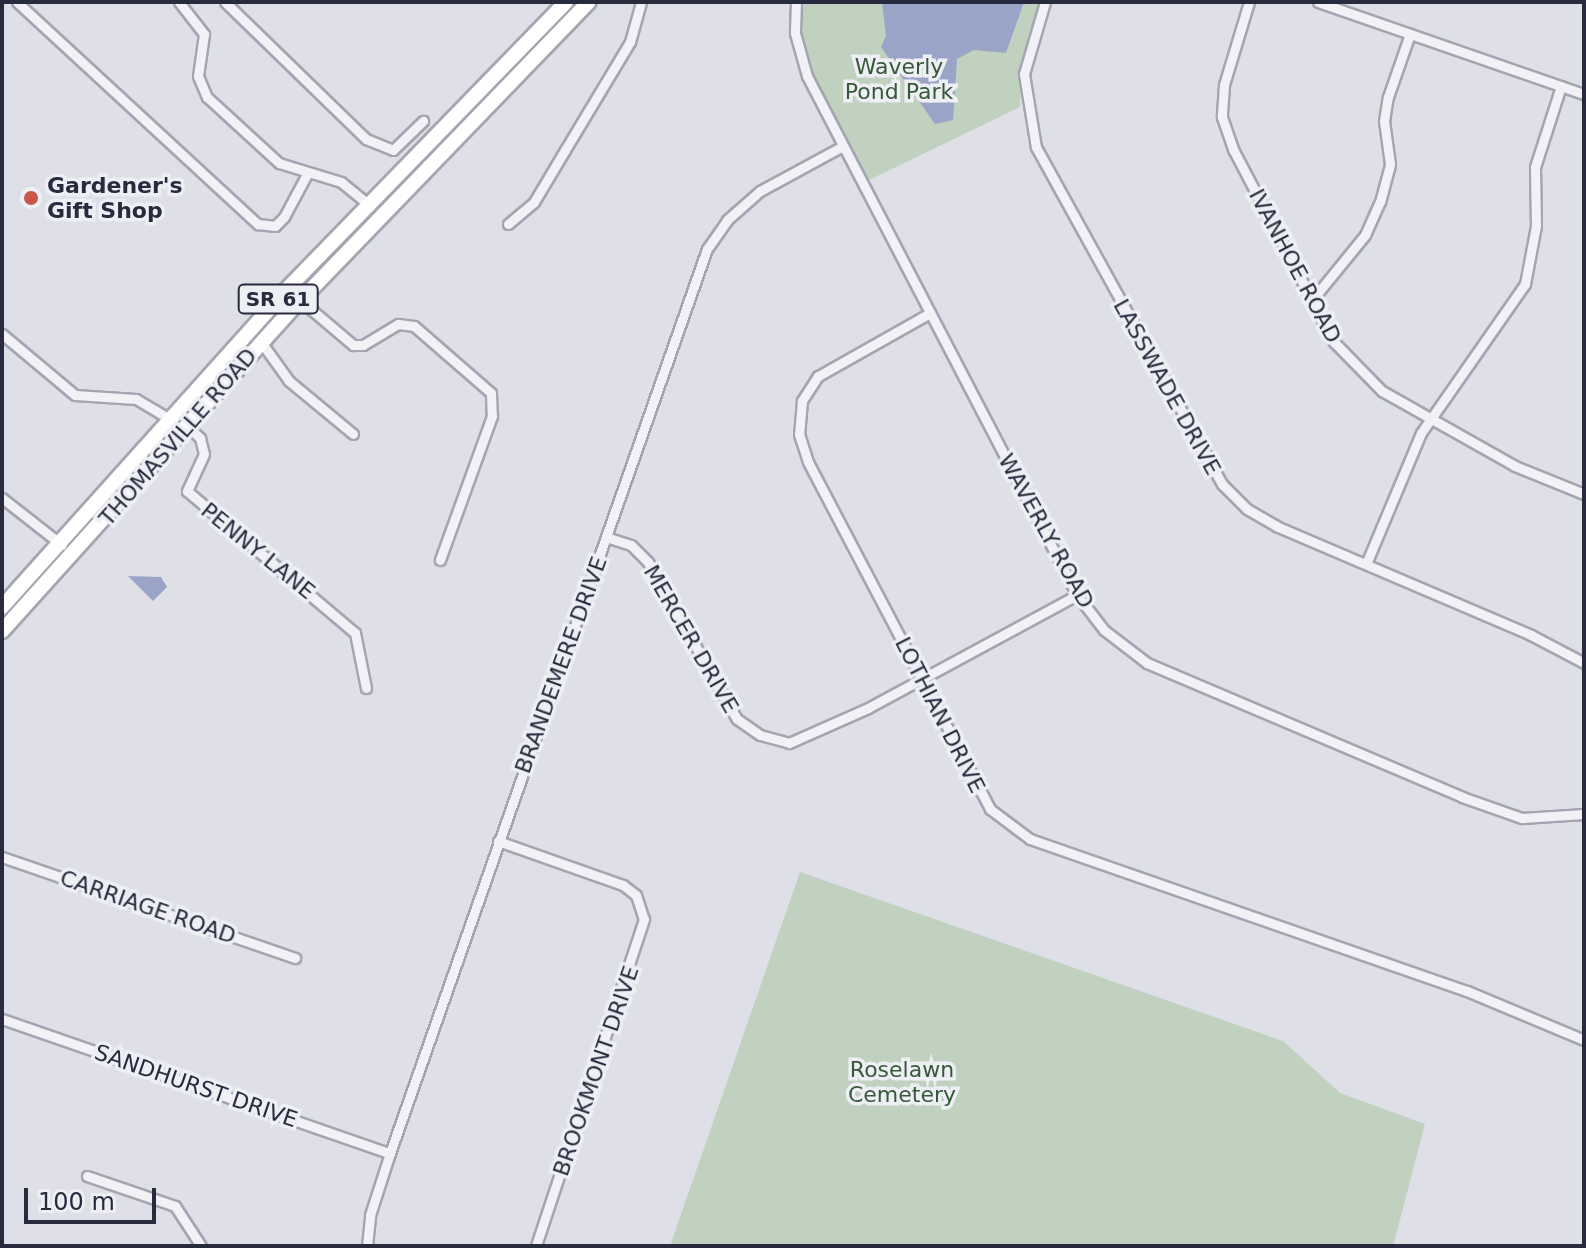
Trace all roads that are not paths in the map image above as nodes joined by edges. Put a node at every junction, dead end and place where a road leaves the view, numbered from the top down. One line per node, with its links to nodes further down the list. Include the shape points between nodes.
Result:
1 (17, 2): 20 (street, via 258,224 275,226 284,217)
2 (179, 2): 20 (street, via 204,34 198,76 207,97 279,163)
3 (225, 2): 16 (street, via 366,139 393,150)
4 (566, 2): 12 (main road, THOMASVILLE ROAD / SR 61)
5 (589, 2): 13 (main road, THOMASVILLE ROAD / SR 61)
6 (641, 2): 23 (street, via 630,42 534,202)
7 (796, 2): 19 (street, WAVERLY ROAD, via 798,52)
8 (1045, 2): 39 (street, LASSWADE DRIVE, via 1024,74 1032,136 1205,462 1247,509)
9 (1249, 2): 25 (street, IVANHOE ROAD, via 1224,85 1222,117 1234,151)
10 (1318, 2): 11 (street)
11 (1410, 34): 14 (street); 25 (street, via 1388,97 1384,121 1390,164 1380,202 1365,235)
12 (531, 41): 13 (main road); 17 (main road, THOMASVILLE ROAD / SR 61)
13 (541, 52): 18 (main road, THOMASVILLE ROAD / SR 61)
14 (1561, 86): 15 (street); 30 (street, via 1535,167 1536,226 1525,284)
15 (1584, 94)
16 (423, 121)
17 (454, 122): 18 (main road); 21 (main road, THOMASVILLE ROAD / SR 61)
18 (465, 133): 22 (main road, THOMASVILLE ROAD / SR 61)
19 (843, 146): 27 (street, WAVERLY ROAD); 35 (street, BRANDEMERE DRIVE, via 760,191 715,235)
20 (307, 174): 21 (street, via 341,182)
21 (371, 206): 22 (main road); 24 (main road, THOMASVILLE ROAD / SR 61)
22 (383, 218): 26 (main road, THOMASVILLE ROAD / SR 61)
23 (508, 224)
24 (287, 289): 26 (street); 31 (main road, THOMASVILLE ROAD / SR 61)
25 (1312, 300): 30 (street, IVANHOE ROAD, via 1355,369)
26 (299, 301): 29 (main road, THOMASVILLE ROAD / SR 61); 38 (street, via 353,345 363,345 398,324 414,326 491,393 492,416)
27 (930, 313): 40 (street, WAVERLY ROAD); 44 (street, LOTHIAN DRIVE, via 818,376 802,401 799,424 808,462)
28 (2, 334): 31 (street, via 75,395 136,399)
29 (261, 342): 31 (main road, THOMASVILLE ROAD / SR 61); 32 (street, via 289,381)
30 (1430, 418): 33 (street, IVANHOE ROAD, via 1515,466); 39 (street)
31 (180, 423): 36 (main road, THOMASVILLE ROAD / SR 61); 37 (main road, THOMASVILLE ROAD / SR 61); 45 (street, PENNY LANE, via 200,438 204,454 187,491 355,633)
32 (353, 434)
33 (1584, 494)
34 (2, 498): 36 (street)
35 (606, 537): 44 (street, MERCER DRIVE, via 639,550 728,709 760,735 797,741); 47 (street, BRANDEMERE DRIVE)
36 (61, 544): 37 (street); 41 (main road, THOMASVILLE ROAD / SR 61)
37 (73, 555): 42 (main road, THOMASVILLE ROAD / SR 61)
38 (440, 560)
39 (1366, 564): 43 (street, LASSWADE DRIVE)
40 (1077, 595): 44 (street, MERCER DRIVE); 46 (street, WAVERLY ROAD, via 1112,637 1147,663 1501,812 1539,820)
41 (2, 607)
42 (2, 631)
43 (1584, 663)
44 (922, 680): 51 (street, LOTHIAN DRIVE, via 983,799 1030,839 1467,991)
45 (366, 688)
46 (1584, 814)
47 (498, 841): 52 (street, BRANDEMERE DRIVE); 56 (street, BROOKMONT DRIVE, via 615,882 636,895 643,908 643,933)
48 (2, 857): 49 (street, CARRIAGE ROAD)
49 (295, 958)
50 (2, 1019): 52 (street, SANDHURST DRIVE)
51 (1584, 1040)
52 (390, 1153): 55 (street, BRANDEMERE DRIVE, via 370,1215)
53 (87, 1176): 54 (street, via 175,1206)
54 (201, 1246)
55 (367, 1246)
56 (536, 1246)

